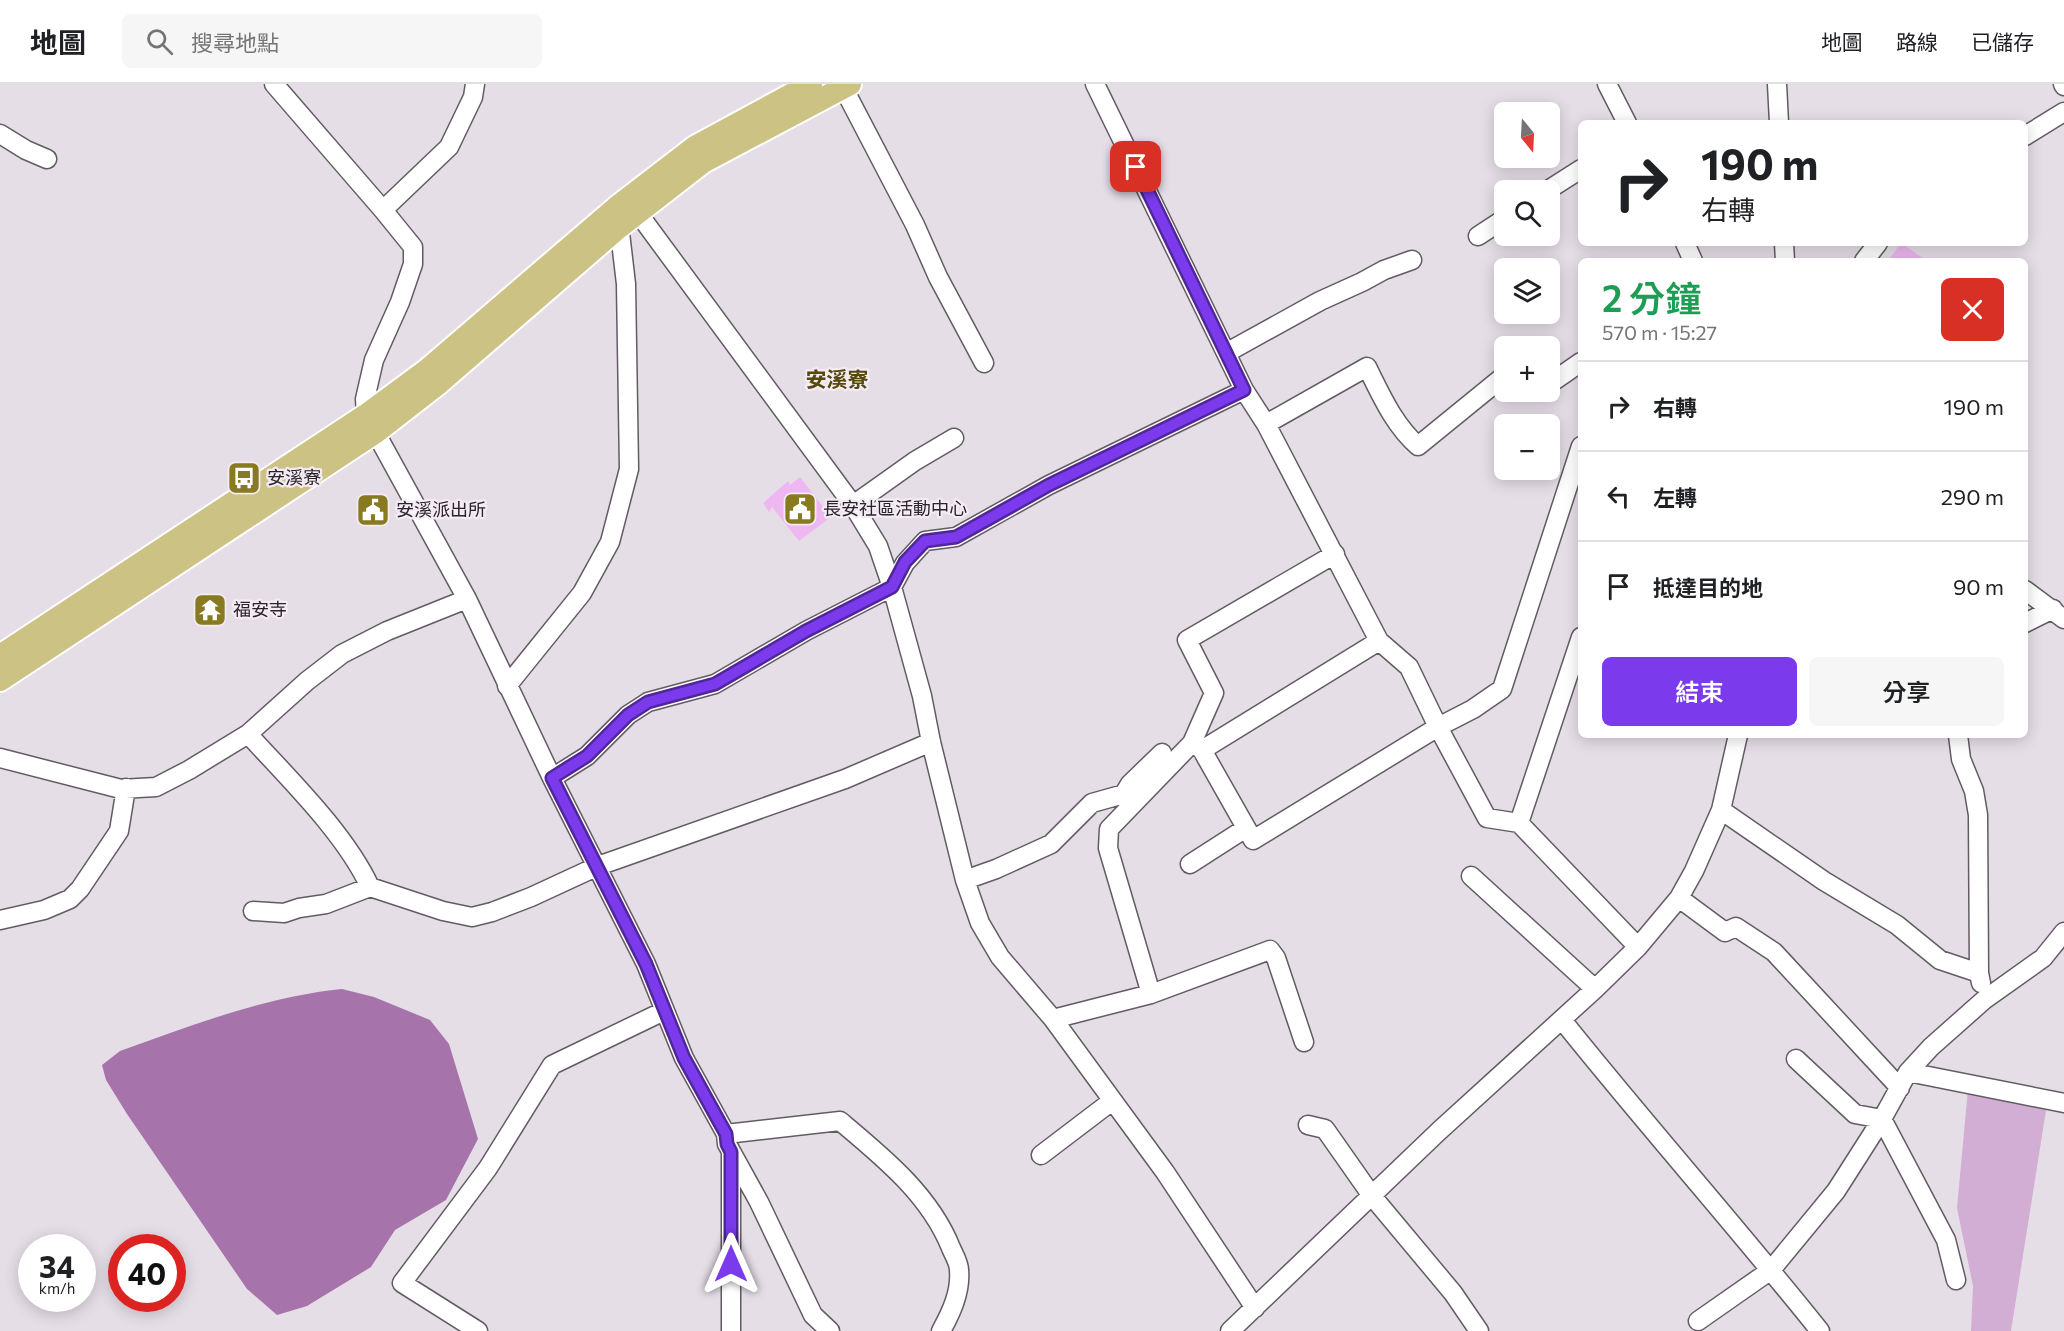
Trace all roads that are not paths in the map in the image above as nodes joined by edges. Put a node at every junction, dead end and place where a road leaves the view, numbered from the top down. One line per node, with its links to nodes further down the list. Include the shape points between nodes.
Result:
1 (274, 84): 16 (street)
2 (475, 84): 16 (street, via 473,97 449,147)
3 (811, 84): 17 (main road, via 695,147)
4 (1095, 84): 23 (street)
5 (1607, 84): 9 (street)
6 (1777, 84): 10 (street)
7 (847, 86): 17 (main road, via 703,162); 24 (street, via 938,277)
8 (2064, 112): 12 (street)
9 (1625, 120)
10 (1779, 120)
11 (0, 134): 13 (street)
12 (2028, 134)
13 (47, 159)
14 (1578, 171): 15 (street)
15 (1560, 182)
16 (383, 210): 29 (street, via 413,248 413,264 374,360 365,399)
17 (624, 216): 29 (main road, via 439,383); 33 (street); 44 (street, via 629,470 610,542 582,593)
18 (1494, 226): 19 (street)
19 (1478, 236)
20 (1876, 246): 21 (street)
21 (1866, 258)
22 (1412, 260): 23 (street, via 1320,301)
23 (1226, 353): 28 (street)
24 (984, 363)
25 (1578, 364): 26 (street)
26 (1560, 377)
27 (1494, 384): 30 (street, via 1418,447 1393,416 1367,367)
28 (1244, 390): 30 (street); 35 (street, via 1049,485 956,537 925,541 905,562)
29 (371, 423): 37 (street); 42 (main road); 43 (main road)
30 (1266, 424): 34 (street)
31 (954, 438): 33 (street)
32 (1578, 455): 45 (street, via 1502,689)
33 (853, 505): 35 (street, via 878,546)
34 (1335, 554): 40 (street); 50 (street, via 1187,640 1214,693)
35 (892, 587): 49 (street); 53 (street, via 715,684 648,702 628,715 587,756)
36 (2028, 592): 38 (street)
37 (467, 599): 44 (street); 46 (street, via 342,654)
38 (2059, 614): 39 (street)
39 (2028, 622)
40 (1379, 640): 45 (street, via 1409,667); 50 (street)
41 (1578, 646): 56 (street)
42 (0, 656)
43 (0, 680)
44 (507, 686): 53 (street)
45 (1438, 727): 56 (street, via 1487,818); 57 (street, via 1253,840)
46 (248, 734): 54 (street, via 156,787); 62 (street, via 315,808)
47 (1737, 738): 55 (street)
48 (1958, 738): 68 (street, via 1978,815)
49 (931, 742): 59 (street, via 845,779); 61 (street)
50 (1197, 747): 57 (street); 70 (street, via 1109,828 1108,848)
51 (1162, 753): 61 (street, via 1124,794 1092,803 1050,844)
52 (0, 758): 54 (street)
53 (552, 778): 59 (street)
54 (126, 788): 65 (street, via 119,831 80,889 70,899 44,910)
55 (1721, 810): 63 (street); 68 (street, via 1824,881 1897,925 1940,960)
56 (1519, 823): 67 (street)
57 (1246, 828): 58 (street)
58 (1190, 864)
59 (598, 866): 62 (street, via 521,901 472,917); 72 (street, via 646,964)
60 (1471, 876): 69 (street)
61 (965, 880): 73 (street, via 980,923 1000,957)
62 (370, 887): 64 (street, via 326,904 284,913)
63 (1679, 898): 67 (street); 77 (street, via 1725,932 1736,927 1774,952)
64 (253, 911)
65 (0, 920)
66 (2064, 932): 71 (street, via 2043,958)
67 (1638, 947): 69 (street)
68 (1979, 973): 71 (street)
69 (1595, 989): 74 (street)
70 (1151, 994): 73 (street); 75 (street, via 1270,950)
71 (1984, 999): 77 (street, via 1931,1047)
72 (664, 1011): 82 (street); 89 (street, via 552,1065 488,1168 402,1283)
73 (1053, 1019): 78 (street)
74 (1562, 1020): 84 (street); 85 (street)
75 (1304, 1042)
76 (1796, 1059): 80 (street, via 1855,1114)
77 (1904, 1080): 79 (street); 80 (street)
78 (1112, 1101): 83 (street); 87 (street, via 1165,1172)
79 (2064, 1103)
80 (1882, 1119): 85 (street, via 1836,1191); 86 (street, via 1946,1240)
81 (1308, 1125): 84 (street, via 1325,1129)
82 (729, 1143): 90 (street); 91 (street, via 813,1315); 92 (street, via 840,1121 874,1149 913,1187 947,1238 959,1269 953,1308)
83 (1041, 1155)
84 (1372, 1196): 87 (street); 94 (street, via 1453,1293)
85 (1771, 1270): 88 (street); 95 (street)
86 (1956, 1280)
87 (1255, 1308): 93 (street)
88 (1698, 1321)
89 (478, 1331)
90 (731, 1331)
91 (830, 1331)
92 (940, 1331)
93 (1230, 1331)
94 (1479, 1331)
95 (1820, 1331)

